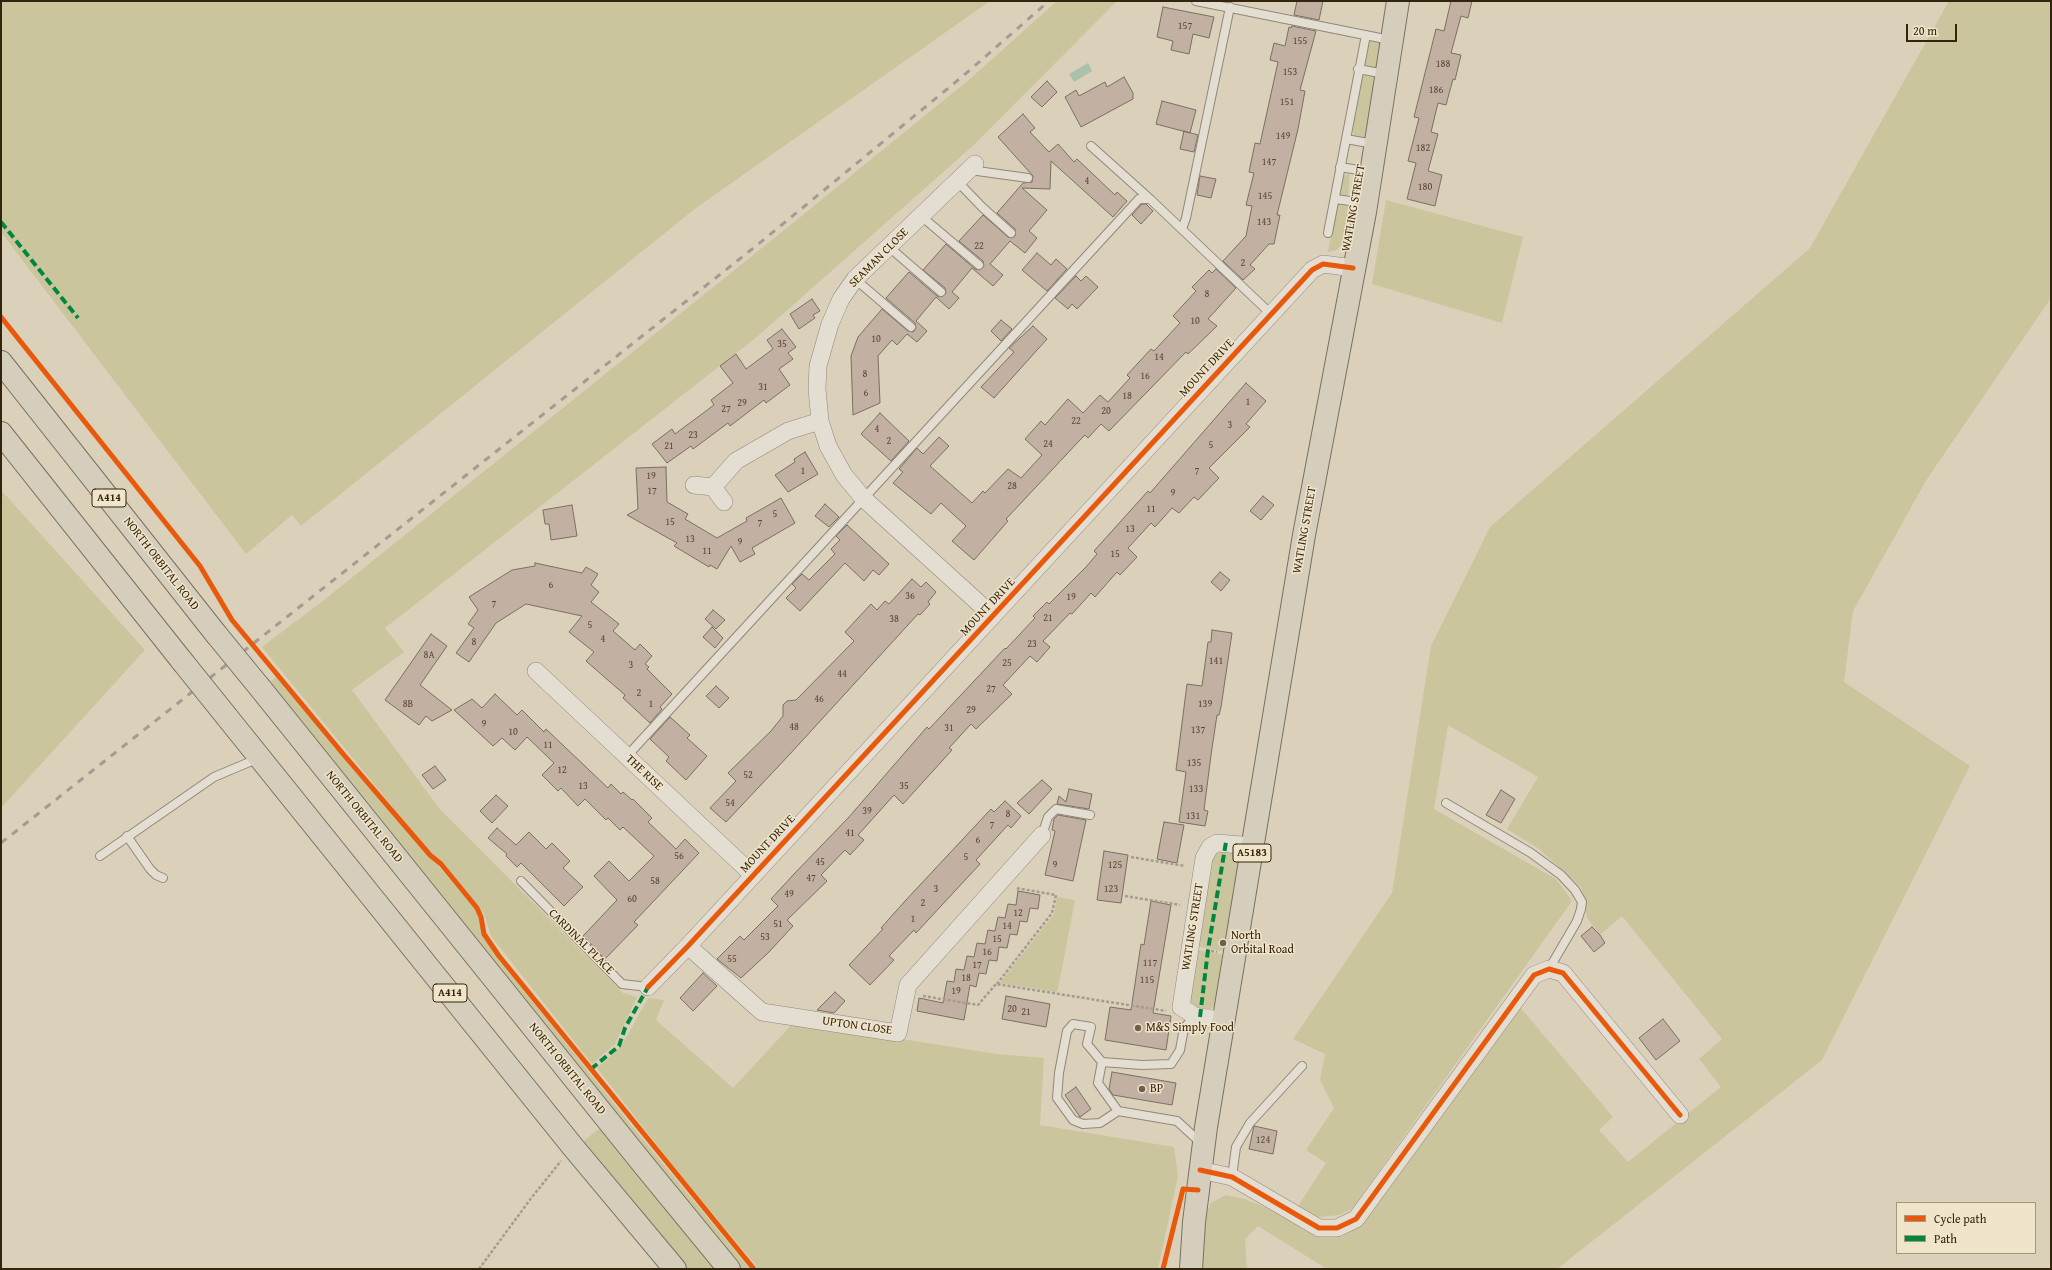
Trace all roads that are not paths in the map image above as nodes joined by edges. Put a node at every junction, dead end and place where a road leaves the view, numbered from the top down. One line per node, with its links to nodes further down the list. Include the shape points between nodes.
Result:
1 (1196, 1): 3 (lane)
2 (1398, 1): 5 (main road, WATLING STREET / A5183)
3 (1230, 7): 4 (lane); 19 (lane)
4 (1366, 35): 5 (lane); 6 (lane)
5 (1391, 40): 7 (main road, WATLING STREET / A5183)
6 (1358, 69): 7 (lane); 8 (lane)
7 (1386, 74): 9 (main road, WATLING STREET / A5183)
8 (1346, 138): 9 (lane); 11 (lane)
9 (1375, 144): 13 (main road, WATLING STREET / A5183)
10 (1091, 146): 15 (lane)
11 (1340, 166): 13 (lane); 16 (lane)
12 (967, 172): 14 (lane); 18 (street, SEAMAN CLOSE); 20 (lane, via 982,207)
13 (1371, 172): 17 (main road, WATLING STREET / A5183)
14 (1028, 178)
15 (1150, 199): 19 (lane); 34 (lane, via 1139,199)
16 (1335, 199): 17 (lane); 21 (lane)
17 (1366, 203): 24 (main road, WATLING STREET / A5183)
18 (921, 216): 22 (street, SEAMAN CLOSE); 23 (lane)
19 (1182, 229): 27 (lane)
20 (1012, 233)
21 (1328, 233)
22 (889, 247): 25 (street, SEAMAN CLOSE); 26 (lane)
23 (979, 266)
24 (1353, 268): 27 (street, MOUNT DRIVE, via 1323,264 1312,270); 44 (main road, WATLING STREET / A5183, via 1304,535)
25 (855, 280): 28 (lane); 30 (street, SEAMAN CLOSE, via 841,300 830,324 818,366)
26 (941, 292)
27 (1271, 314): 36 (street, MOUNT DRIVE)
28 (911, 327)
29 (1, 362): 62 (main road, NORTH ORBITAL ROAD / A414, bridge, via 216,634)
30 (820, 421): 33 (street, via 788,431 736,461); 34 (street, SEAMAN CLOSE, via 828,446 844,475)
31 (1, 433): 39 (main road, A414, bridge)
32 (694, 485): 33 (street)
33 (713, 487): 35 (street)
34 (863, 498): 36 (street, SEAMAN CLOSE); 38 (lane)
35 (724, 502)
36 (993, 616): 46 (street, MOUNT DRIVE)
37 (536, 671): 38 (street, THE RISE)
38 (626, 756): 46 (street, THE RISE)
39 (259, 758): 43 (lane, via 214,777); 61 (main road, A414, via 573,1148)
40 (1446, 803): 50 (lane, via 1531,853 1561,875 1575,890 1582,902 1582,909)
41 (1090, 816): 42 (lane, via 1056,809 1048,818)
42 (1042, 834): 49 (street, UPTON CLOSE, via 908,985 898,1032 762,1012)
43 (127, 836): 45 (lane); 47 (lane, via 156,875)
44 (1253, 846): 52 (street, WATLING STREET, via 1217,843 1210,847 1204,858 1181,1002 1182,1007); 53 (main road, WATLING STREET / A5183)
45 (100, 856)
46 (753, 875): 49 (street, MOUNT DRIVE)
47 (164, 878)
48 (521, 882): 51 (lane, CARDINAL PLACE, via 622,984)
49 (688, 946): 51 (street, MOUNT DRIVE)
50 (1549, 969): 57 (street, via 1563,974); 60 (street, via 1534,975 1356,1219 1337,1228 1319,1228)
51 (648, 987)
52 (1191, 1014): 53 (street); 54 (lane, via 1184,1028 1180,1050 1171,1064)
53 (1224, 1021): 58 (main road, WATLING STREET / A5183)
54 (1102, 1062): 56 (lane, via 1098,1083); 56 (lane, via 1087,1044 1091,1027 1073,1024 1067,1031 1057,1098 1073,1120 1083,1124 1100,1123)
55 (1302, 1066): 60 (lane, via 1250,1123 1236,1147)
56 (1118, 1111): 58 (lane, via 1177,1121)
57 (1680, 1115)
58 (1204, 1146): 59 (main road, WATLING STREET / A5183)
59 (1200, 1170): 60 (street); 63 (main road, WATLING STREET / A5183)
60 (1232, 1177)
61 (675, 1269)
62 (729, 1269)
63 (1191, 1269)

